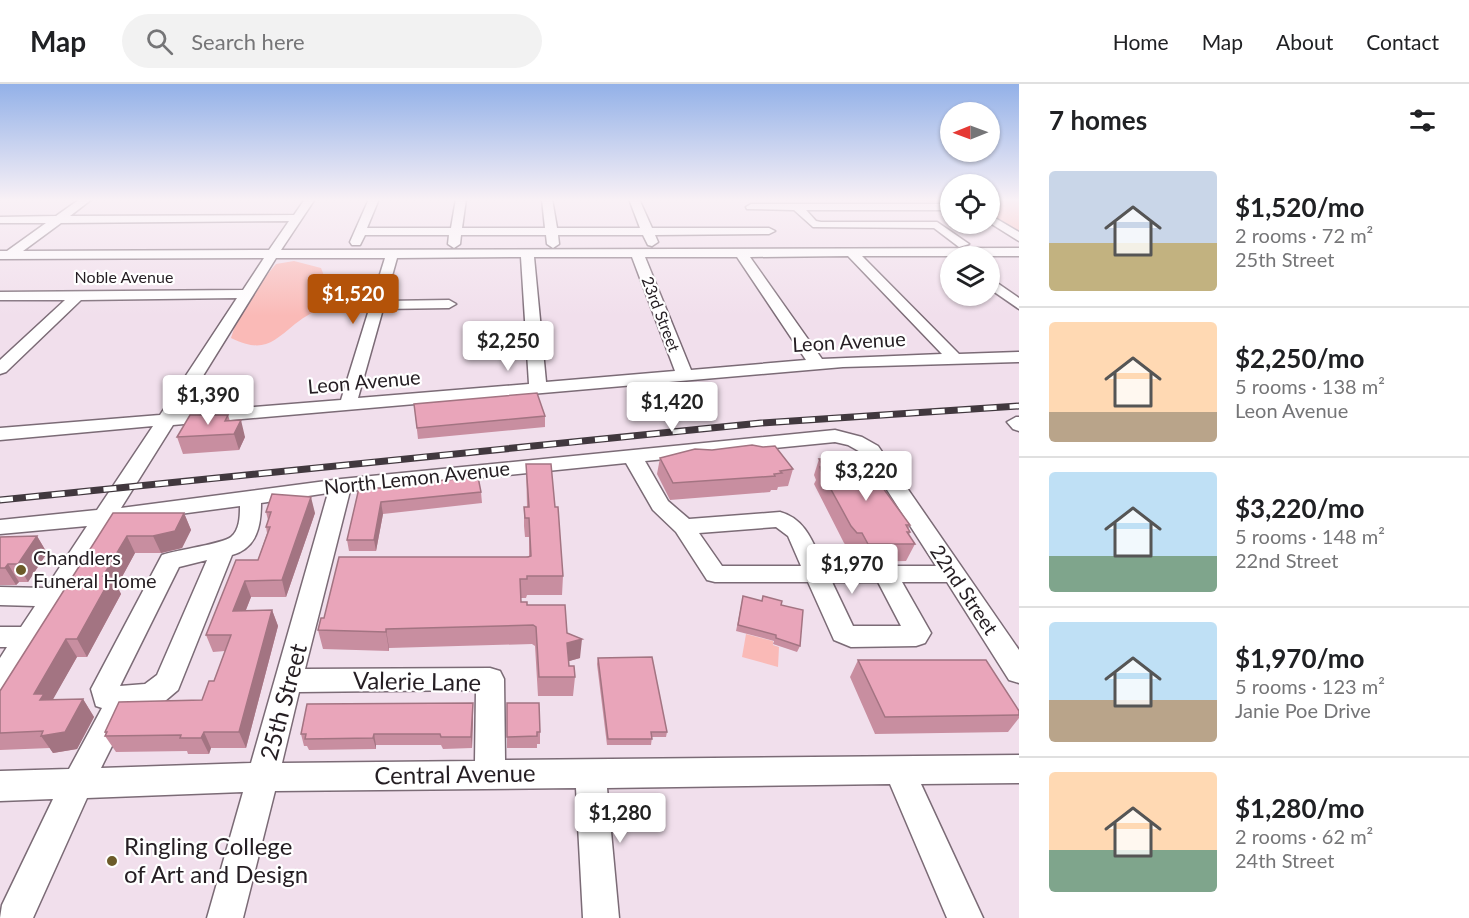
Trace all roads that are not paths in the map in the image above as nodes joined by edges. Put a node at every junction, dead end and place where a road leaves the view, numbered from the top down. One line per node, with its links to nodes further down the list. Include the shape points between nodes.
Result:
1 (31, 238): 23 (street)
2 (283, 238): 12 (street)
3 (358, 238): 18 (street)
4 (455, 238): 20 (street)
5 (552, 238): 13 (street)
6 (650, 238): 15 (street)
7 (774, 238): 17 (street)
8 (940, 251): 9 (street)
9 (851, 252): 17 (street); 35 (street)
10 (1000, 252): 11 (street)
11 (1019, 252)
12 (273, 253): 18 (street); 23 (street); 26 (street)
13 (554, 253): 14 (street); 21 (street)
14 (637, 253): 15 (street); 38 (street, 23rd Street)
15 (656, 253): 16 (street)
16 (741, 253): 17 (street); 36 (street)
17 (786, 253)
18 (352, 254): 19 (street)
19 (392, 254): 20 (street); 32 (street)
20 (453, 254): 21 (street)
21 (527, 254): 39 (street)
22 (1000, 255): 24 (street)
23 (3, 257)
24 (1016, 266)
25 (1000, 290): 33 (street)
26 (247, 294): 27 (street, Noble Avenue); 41 (street)
27 (192, 295): 29 (street, Noble Avenue); 31 (street, via 184,306)
28 (0, 296): 29 (street, Noble Avenue)
29 (77, 296): 37 (street)
30 (449, 304): 32 (street)
31 (216, 305)
32 (376, 305): 40 (street)
33 (1019, 305)
34 (1019, 357): 35 (street, Leon Avenue)
35 (955, 359): 36 (street, Leon Avenue)
36 (817, 364): 38 (street, Leon Avenue)
37 (0, 369)
38 (685, 375): 39 (street, Leon Avenue)
39 (538, 387): 40 (street, Leon Avenue)
40 (348, 404): 41 (street, Leon Avenue)
41 (167, 420): 42 (street, Leon Avenue); 47 (street)
42 (0, 434)
43 (835, 436): 44 (street, North Lemon Avenue); 52 (street, 22nd Street, via 871,450)
44 (632, 456): 45 (street, North Lemon Avenue); 48 (street, via 660,505)
45 (340, 485): 46 (street, North Lemon Avenue); 60 (street, 25th Street)
46 (251, 496): 47 (street, North Lemon Avenue); 50 (street, via 252,523 245,539)
47 (105, 517): 49 (street, North Lemon Avenue); 55 (street)
48 (684, 527): 53 (street, via 715,574); 53 (street, via 777,518 797,532)
49 (4, 532)
50 (223, 548): 61 (street, via 168,682 160,692 144,698); 61 (street, via 170,561 105,689 106,698)
51 (885, 574): 52 (street); 53 (street); 53 (street, via 918,633 916,636 847,636)
52 (953, 574): 58 (street, 22nd Street)
53 (817, 575)
54 (0, 596): 55 (street)
55 (55, 597): 57 (street)
56 (0, 637): 57 (street)
57 (29, 637): 59 (street)
58 (1019, 672)
59 (2, 675)
60 (289, 681): 65 (street, Valerie Lane, via 490,679); 66 (street, 25th Street)
61 (122, 698): 67 (street)
62 (899, 769): 63 (street, Central Avenue); 64 (street, Central Avenue); 72 (street)
63 (1019, 769)
64 (590, 773): 65 (street, Central Avenue); 71 (street)
65 (490, 774): 66 (street, Central Avenue)
66 (264, 777): 67 (street, Central Avenue); 70 (street, 25th Street)
67 (80, 782): 68 (street, Central Avenue); 69 (street)
68 (0, 786)
69 (15, 918)
70 (225, 918)
71 (601, 918)
72 (965, 918)

